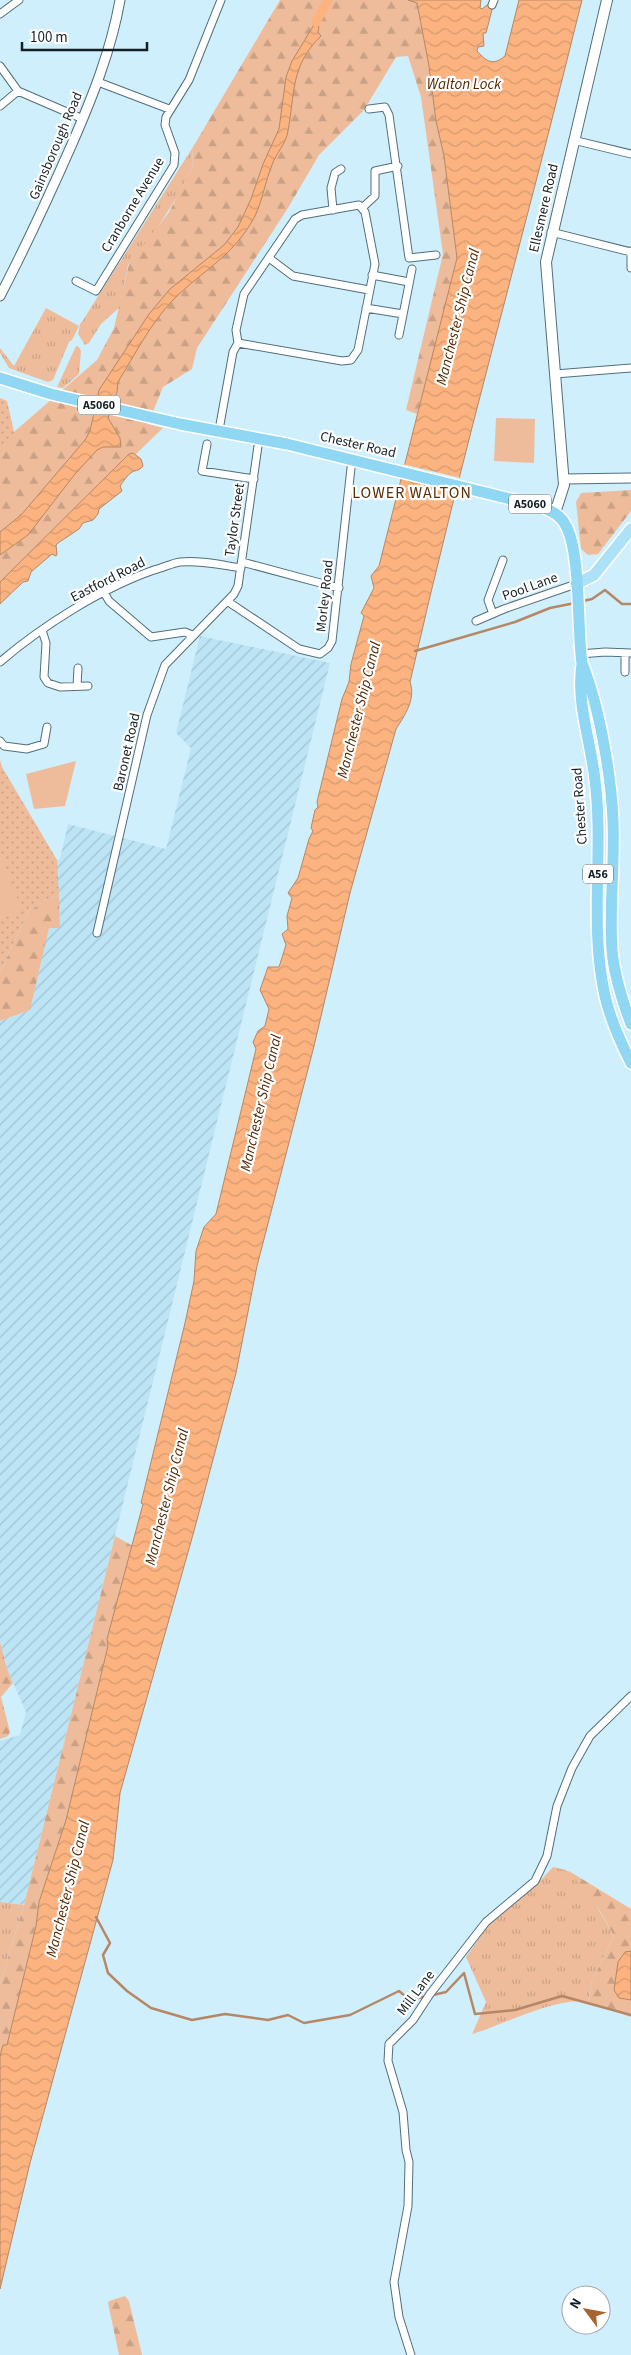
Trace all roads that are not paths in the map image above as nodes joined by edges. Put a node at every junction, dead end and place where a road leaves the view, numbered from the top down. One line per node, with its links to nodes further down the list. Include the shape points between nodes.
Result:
1 (19, 0): 5 (street)
2 (120, 0): 7 (street, Gainsborough Road)
3 (221, 0): 10 (street, via 189,80)
4 (607, 0): 13 (main road, Ellesmere Road)
5 (0, 14)
6 (0, 66): 8 (street)
7 (98, 82): 10 (street); 12 (street, Gainsborough Road)
8 (18, 91): 9 (street); 12 (street)
9 (0, 106)
10 (169, 109): 26 (street, Cranborne Avenue, via 165,121 175,154 174,165 96,291)
11 (369, 109): 15 (street, via 385,107)
12 (83, 119): 29 (street, Gainsborough Road, via 45,206)
13 (574, 140): 14 (street); 19 (main road, Ellesmere Road)
14 (631, 154)
15 (398, 166): 17 (street, via 373,173 375,196); 21 (street, via 409,258)
16 (342, 169): 18 (street, via 334,172 331,188)
17 (362, 208): 18 (street, via 359,205); 25 (street, via 374,254)
18 (334, 210): 22 (street, via 295,219)
19 (551, 232): 20 (street); 35 (main road, Ellesmere Road, via 546,269)
20 (631, 251): 23 (street)
21 (436, 255)
22 (269, 258): 28 (street, via 293,276); 33 (street, via 244,294 236,330)
23 (631, 268)
24 (412, 269): 27 (street)
25 (372, 275): 27 (street); 28 (street)
26 (76, 281)
27 (409, 282): 31 (street)
28 (369, 290): 30 (street)
29 (0, 296)
30 (366, 308): 31 (street); 33 (street, via 358,350 351,360)
31 (403, 314): 32 (street)
32 (399, 335)
33 (238, 342): 37 (street, via 233,352)
34 (631, 368): 35 (street)
35 (555, 374): 43 (main road, Ellesmere Road)
36 (0, 378): 37 (highway, Chester Road / A5060, via 54,395)
37 (219, 430): 38 (highway, Chester Road / A5060)
38 (259, 438): 40 (highway, Chester Road / A5060); 42 (street, Taylor Street)
39 (207, 444): 42 (street, via 202,471)
40 (352, 459): 44 (highway, Chester Road / A5060, via 539,506); 49 (street, Morley Road)
41 (631, 478): 43 (street)
42 (254, 479): 47 (street, Taylor Street)
43 (564, 479): 44 (main road, Ellesmere Road)
44 (555, 513): 48 (highway, Chester Road / A5060, via 569,533)
45 (631, 529): 48 (main road, via 594,575)
46 (503, 560): 52 (street, Pool Lane, via 488,600)
47 (242, 565): 49 (street, Eastford Road); 50 (street, Eastford Road, via 178,562 136,577); 51 (street, Taylor Street, via 238,586)
48 (576, 587): 52 (street, Pool Lane); 57 (highway, Chester Road / A56)
49 (339, 588): 51 (street, Morley Road, via 332,641 320,654 299,649)
50 (105, 594): 54 (street, Eastford Road); 55 (street, via 151,637 185,632)
51 (227, 601): 55 (street, Baronet Road)
52 (493, 614): 53 (street, Pool Lane)
53 (476, 621)
54 (42, 630): 58 (street, Eastford Road); 61 (street, via 46,643 46,680 52,686)
55 (192, 635): 65 (street, Baronet Road, via 165,665 147,716)
56 (628, 653): 57 (street); 60 (street)
57 (581, 659): 66 (highway, Chester Road / A56, via 596,711 611,790 612,952 620,993); 67 (highway, Chester Road / A56, via 579,681 598,819 597,936 605,995 616,1034)
58 (0, 662)
59 (78, 668): 61 (street)
60 (625, 672)
61 (78, 686): 62 (street)
62 (88, 686)
63 (47, 727): 64 (street, via 44,744 27,749 4,746)
64 (0, 741)
65 (97, 933)
66 (631, 1024)
67 (631, 1062)
68 (631, 1696): 69 (street, Mill Lane, via 590,1736 572,1768 557,1806 547,1856 535,1881 486,1922 413,2020 389,2044 388,2061 403,2112 409,2162 408,2206 394,2282 399,2317)
69 (411, 2355)

